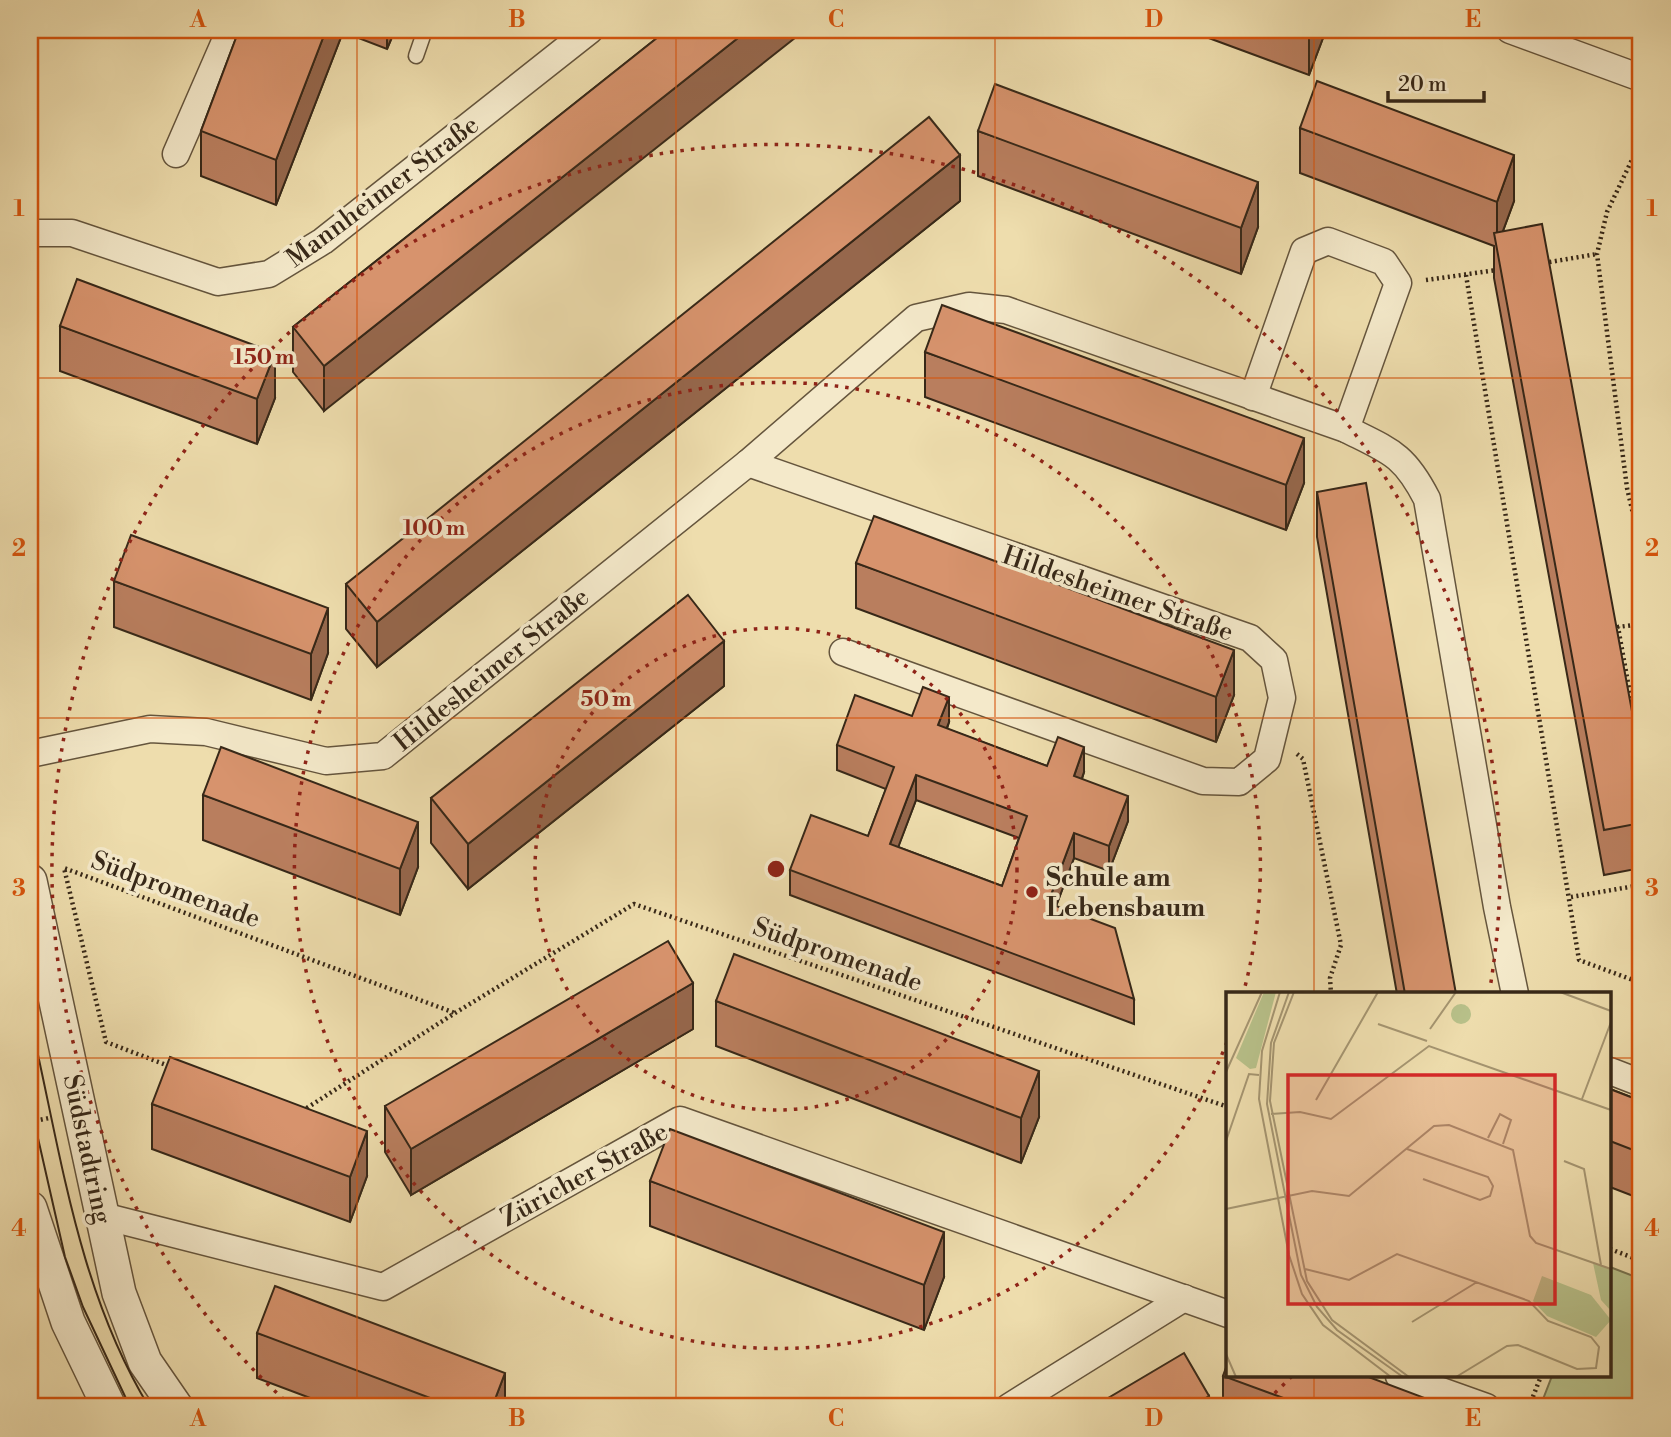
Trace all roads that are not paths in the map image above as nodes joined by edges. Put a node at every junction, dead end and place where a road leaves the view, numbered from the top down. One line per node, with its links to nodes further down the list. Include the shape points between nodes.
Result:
1 (230, 30): 7 (street)
2 (425, 30): 5 (lane)
3 (590, 30): 8 (street, Mannheimer Straße, via 323,241 269,274 218,282 72,233)
4 (1510, 30): 6 (street)
5 (416, 56)
6 (1641, 78)
7 (176, 154)
8 (30, 233)
9 (1253, 397): 10 (street, Hildesheimer Straße); 10 (street, via 1304,251 1328,241 1384,262 1398,283); 11 (street, Hildesheimer Straße, via 1006,310 969,306 916,318)
10 (1346, 429): 15 (street, Hildesheimer Straße, via 1387,449 1411,469 1427,499)
11 (748, 463): 12 (street, Hildesheimer Straße, via 1250,638 1274,660 1282,698 1267,759 1239,782 1203,781); 13 (street, Hildesheimer Straße, via 383,756 326,761 206,732 150,729)
12 (843, 652)
13 (30, 754)
14 (30, 881): 19 (street, Südstadtring)
15 (1515, 992)
16 (1612, 1072): 17 (street)
17 (1641, 1083)
18 (30, 1208): 23 (street, via 68,1322)
19 (103, 1216): 20 (street, Züricher Straße, via 383,1287 680,1120); 24 (street, Südstadtring, via 119,1293 145,1362)
20 (1184, 1298): 21 (street, Züricher Straße); 25 (street)
21 (1226, 1313)
22 (1405, 1378): 26 (street)
23 (109, 1407)
24 (176, 1407)
25 (1009, 1407)
26 (1486, 1407)

